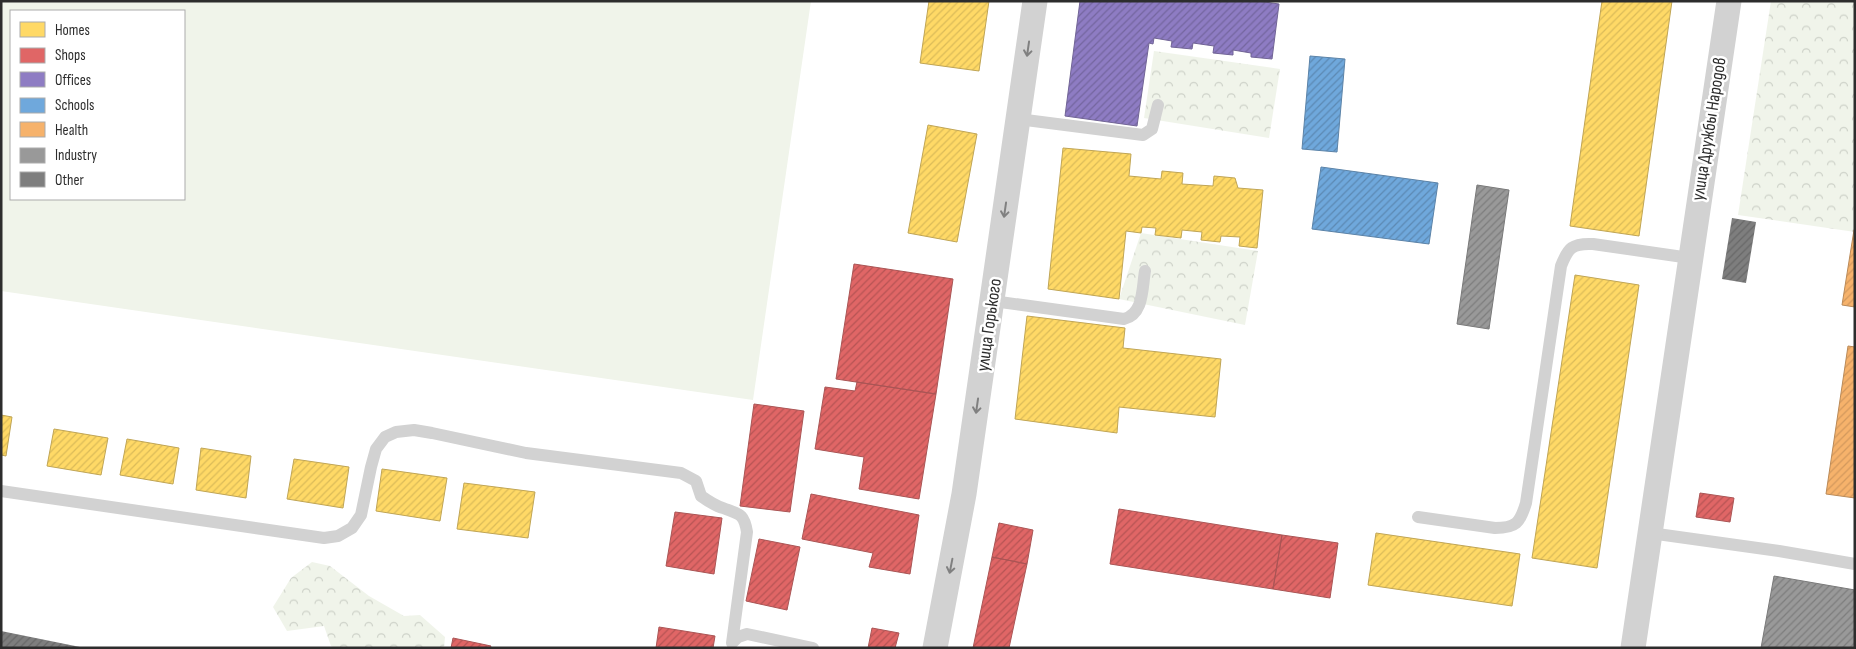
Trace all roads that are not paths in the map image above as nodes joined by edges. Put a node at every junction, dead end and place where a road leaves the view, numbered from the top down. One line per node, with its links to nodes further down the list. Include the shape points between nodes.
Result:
1 (1035, 1): 4 (street, улица Горького, one-way to 4)
2 (1729, 1): 5 (street, улица Дружбы Народов)
3 (1158, 105): 4 (lane, via 1152,129 1143,136)
4 (1018, 119): 7 (street, улица Горького, one-way to 7)
5 (1690, 258): 9 (lane, via 1593,244 1572,247 1561,266 1522,516 1516,524 1506,528); 10 (street, улица Дружбы Народов)
6 (1145, 270): 7 (lane, via 1138,310 1130,318)
7 (993, 301): 14 (street, улица Горького, one-way to 14, via 964,494)
8 (1, 491): 12 (lane, via 324,538 338,536 352,528 361,515 376,449 385,437 396,432 414,430 526,453 681,473 696,481 701,496 738,513 746,522)
9 (1418, 517)
10 (1650, 533): 11 (lane); 15 (street, улица Дружбы Народов)
11 (1855, 564)
12 (732, 646): 13 (lane, via 738,637 747,634)
13 (813, 648)
14 (935, 648)
15 (1633, 648)

